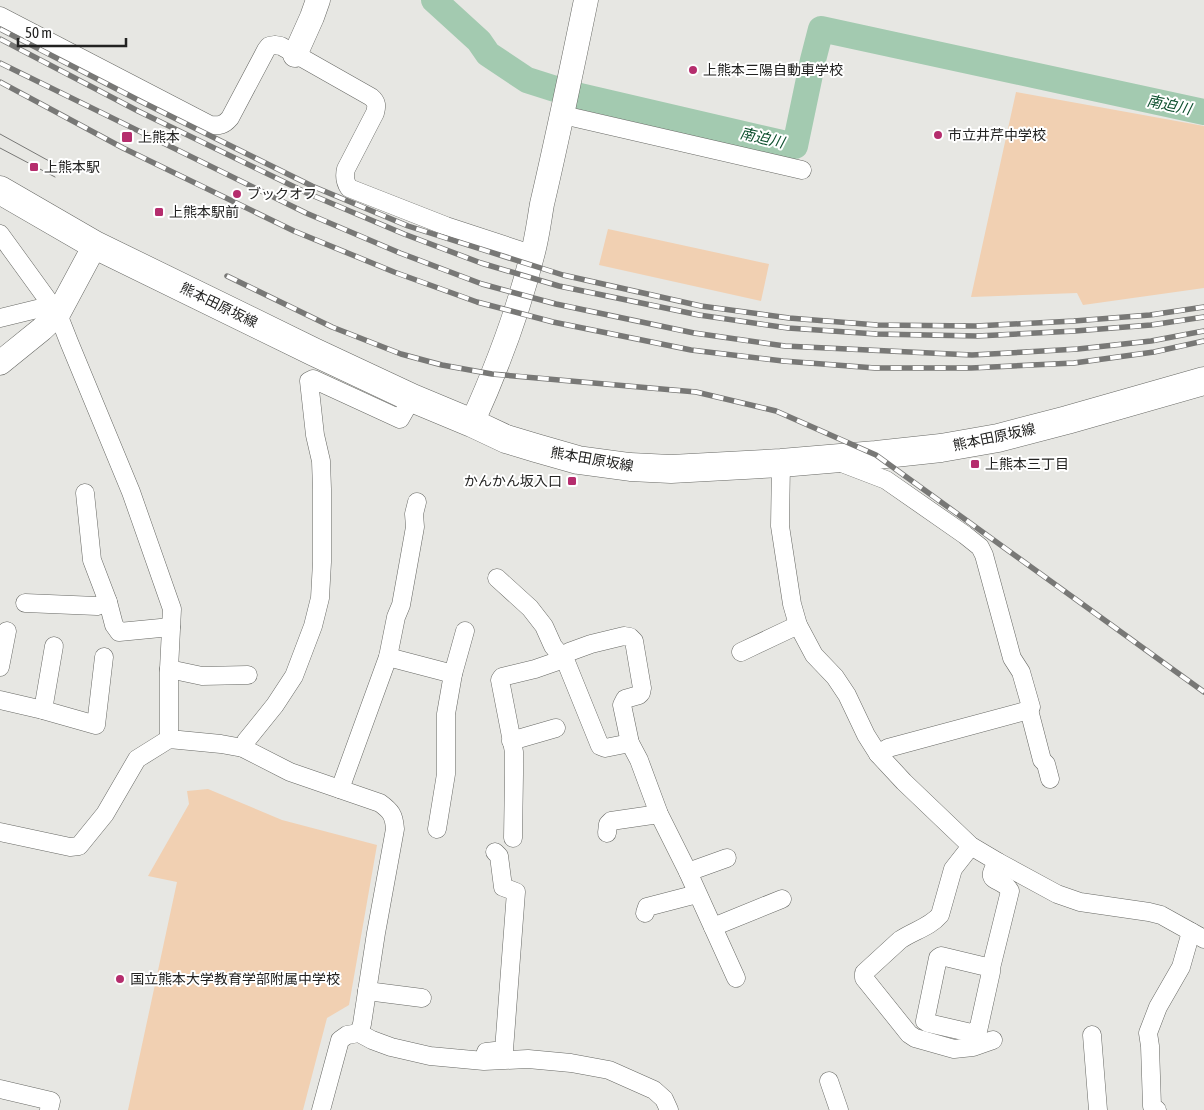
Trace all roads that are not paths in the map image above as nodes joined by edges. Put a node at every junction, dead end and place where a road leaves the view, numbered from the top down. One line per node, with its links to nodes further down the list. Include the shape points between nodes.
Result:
1 (318, 0): 4 (street)
2 (586, 0): 5 (street)
3 (0, 16): 4 (street, via 217,126 230,118 269,46 281,46)
4 (295, 55): 10 (street, via 376,101 375,113 346,169 344,176 350,188 446,226)
5 (564, 110): 6 (street); 10 (street)
6 (802, 170)
7 (0, 190): 9 (main road, 熊本田原坂線)
8 (0, 234): 11 (street)
9 (95, 245): 11 (street); 15 (main road, 熊本田原坂線)
10 (533, 253): 16 (street, via 524,288)
11 (58, 314): 12 (street, via 41,308); 13 (street); 25 (street, via 132,492 172,609)
12 (0, 318)
13 (0, 363)
14 (1204, 381): 17 (main road, 熊本田原坂線, via 998,438 941,448)
15 (412, 398): 16 (main road, 熊本田原坂線); 44 (street, via 400,420 313,379 309,381 321,461 320,598 314,626 294,676)
16 (472, 423): 18 (main road, 熊本田原坂線, via 506,438 578,460 630,467 670,470)
17 (831, 459): 18 (main road, 熊本田原坂線); 39 (street, via 886,480 980,547 1012,658 1021,672 1031,707)
18 (781, 463): 24 (street, via 780,526)
19 (85, 493): 22 (street, via 92,560)
20 (417, 502): 32 (street, via 401,605)
21 (497, 578): 30 (street, via 530,608)
22 (108, 602): 23 (street, via 97,606); 25 (street, via 119,632)
23 (25, 603)
24 (798, 625): 29 (street); 45 (street, via 814,655 847,695)
25 (170, 627): 34 (street)
26 (7, 631): 33 (street)
27 (465, 631): 35 (street)
28 (54, 646): 38 (street)
29 (741, 652)
30 (562, 656): 42 (street, via 558,661 500,680); 43 (street, via 600,746); 43 (street, via 591,644 624,636 634,641 642,688 639,695 625,699 622,705)
31 (104, 657): 38 (street, via 96,725)
32 (388, 657): 35 (street); 47 (street)
33 (0, 667)
34 (169, 668): 36 (street, via 202,676); 41 (street)
35 (453, 674): 49 (street, via 445,718 446,774)
36 (248, 675)
37 (0, 700): 38 (street)
38 (44, 710)
39 (1029, 710): 45 (street, via 888,748); 46 (street)
40 (556, 728): 42 (street)
41 (169, 740): 44 (street); 50 (street, via 137,759 105,814 79,846 70,847)
42 (511, 741): 52 (street, via 514,752)
43 (630, 743): 48 (street)
44 (243, 748): 47 (street, via 290,772)
45 (878, 754): 53 (street)
46 (1050, 779)
47 (340, 789): 65 (street, via 380,804 394,818 395,829)
48 (659, 814): 51 (street, via 611,821); 57 (street)
49 (437, 829)
50 (0, 832)
51 (607, 834)
52 (513, 838)
53 (971, 846): 56 (street); 67 (street, via 953,868 940,915 935,921 906,935 864,972 864,978 915,1038 954,1049 973,1047 991,1041)
54 (495, 852): 70 (street, via 499,856 503,887 516,892 504,1050 486,1052)
55 (727, 858): 57 (street)
56 (998, 862): 62 (street, via 1057,894 1080,902 1161,915); 63 (street, via 992,876 1010,891)
57 (688, 872): 58 (street)
58 (697, 894): 60 (street, via 647,907); 61 (street)
59 (782, 899): 61 (street)
60 (646, 913)
61 (712, 927): 64 (street)
62 (1198, 936): 78 (street, via 1158,1008 1148,1033 1152,1106)
63 (991, 968): 63 (street, via 976,1034 925,1021 938,958 941,956)
64 (736, 978)
65 (367, 991): 66 (street); 68 (street)
66 (422, 998)
67 (989, 1021)
68 (359, 1033): 70 (street, via 391,1047 430,1056); 74 (street, via 340,1040)
69 (1092, 1035): 77 (street)
70 (484, 1061): 75 (street, via 571,1063 609,1070 654,1090 664,1099)
71 (829, 1081): 76 (street)
72 (0, 1089): 73 (street, via 51,1101)
73 (49, 1110)
74 (321, 1110)
75 (669, 1110)
76 (839, 1110)
77 (1098, 1110)
78 (1157, 1110)

